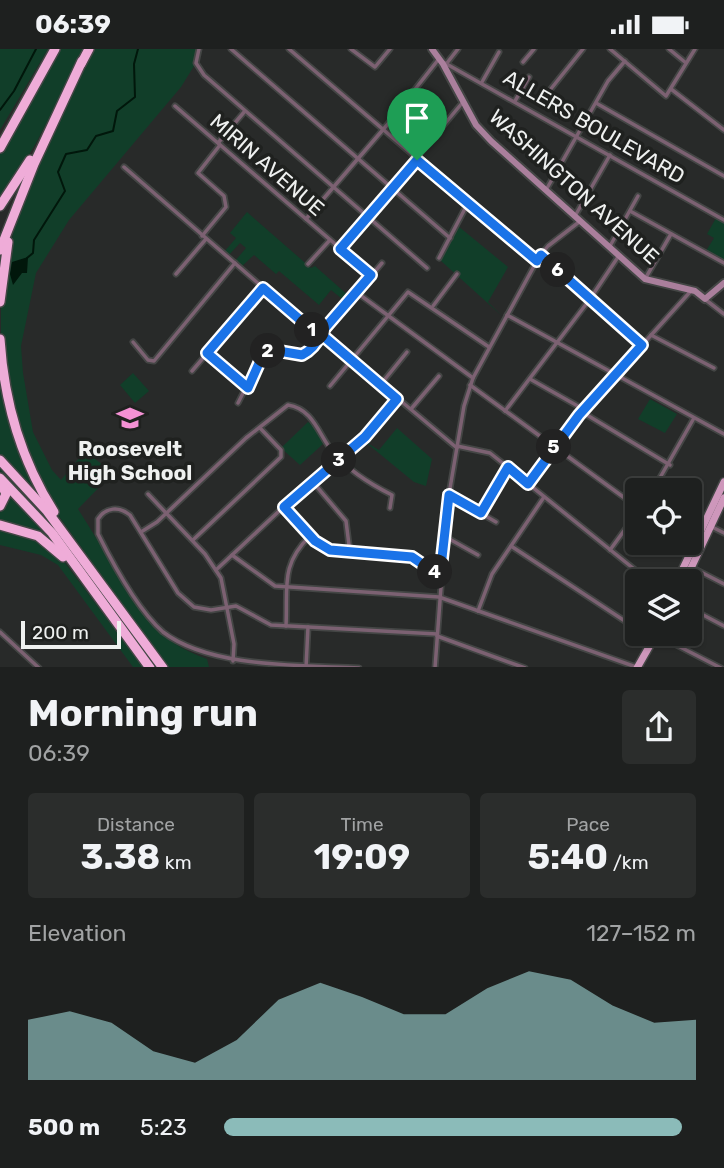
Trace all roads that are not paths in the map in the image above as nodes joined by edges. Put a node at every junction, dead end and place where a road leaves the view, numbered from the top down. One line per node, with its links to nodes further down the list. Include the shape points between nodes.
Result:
1 (89, 49): 16 (highway)
2 (199, 49): 29 (street, via 196,61 204,75)
3 (231, 49): 37 (street)
4 (289, 49): 30 (street)
5 (351, 49): 6 (street, via 375,67)
6 (390, 49)
7 (432, 49): 17 (street, WASHINGTON AVENUE)
8 (458, 49): 17 (street)
9 (534, 49): 19 (street)
10 (583, 49): 24 (street)
11 (610, 49): 18 (street)
12 (669, 49): 20 (street)
13 (695, 49): 20 (street)
14 (499, 52): 22 (street)
15 (52, 53): 32 (highway); 35 (highway)
16 (82, 61): 41 (highway); 47 (highway)
17 (443, 61): 22 (street, ALLERS BOULEVARD); 26 (street, WASHINGTON AVENUE); 30 (street)
18 (625, 61): 23 (street, via 666,96); 27 (street)
19 (523, 62)
20 (686, 63): 23 (street)
21 (529, 77): 25 (street)
22 (482, 82): 25 (street, ALLERS BOULEVARD)
23 (671, 89): 31 (street)
24 (550, 90)
25 (515, 101): 33 (street, ALLERS BOULEVARD)
26 (463, 102): 38 (street); 44 (street, WASHINGTON AVENUE, via 481,132)
27 (596, 103): 33 (street); 40 (street)
28 (175, 106): 34 (street, MIRIN AVENUE)
29 (245, 111): 34 (street); 42 (street)
30 (383, 130): 37 (street); 38 (street)
31 (724, 130)
32 (0, 136)
33 (577, 136): 36 (street, ALLERS BOULEVARD); 44 (street)
34 (219, 144): 51 (street, MIRIN AVENUE); 54 (street, via 198,173 224,196 226,207)
35 (0, 148)
36 (610, 155): 50 (street); 52 (street, ALLERS BOULEVARD)
37 (358, 159): 42 (street); 43 (street)
38 (417, 160): 43 (street); 46 (street)
39 (124, 167): 54 (street)
40 (724, 176)
41 (25, 186): 59 (highway); 79 (highway, via 9,235)
42 (333, 187): 49 (street); 51 (street)
43 (393, 189): 49 (street); 55 (street)
44 (546, 190): 50 (street, WASHINGTON AVENUE)
45 (638, 196): 48 (street)
46 (468, 203): 55 (street); 63 (street)
47 (0, 206)
48 (630, 211): 53 (street); 57 (street)
49 (368, 217): 58 (street); 68 (street)
50 (578, 218): 57 (street, WASHINGTON AVENUE); 60 (street)
51 (306, 219): 56 (street, MIRIN AVENUE)
52 (724, 220)
53 (671, 234): 66 (street); 72 (street)
54 (204, 237): 64 (street); 69 (street)
55 (450, 238): 62 (street)
56 (330, 240): 58 (street, MIRIN AVENUE); 67 (street)
57 (610, 247): 61 (street, WASHINGTON AVENUE)
58 (340, 249): 71 (street, MIRIN AVENUE)
59 (0, 250)
60 (541, 255): 63 (street); 77 (street)
61 (619, 255): 72 (street, WASHINGTON AVENUE); 77 (street)
62 (439, 258)
63 (537, 261): 82 (street)
64 (235, 263): 74 (street); 87 (street, via 154,361)
65 (382, 263): 71 (street)
66 (724, 263)
67 (309, 264)
68 (427, 268)
69 (176, 274)
70 (457, 274): 80 (street)
71 (371, 275): 76 (street)
72 (645, 279): 75 (street, WASHINGTON AVENUE)
73 (724, 283): 78 (street)
74 (263, 288): 84 (street); 92 (street)
75 (692, 290): 78 (street, WASHINGTON AVENUE); 85 (street)
76 (356, 292): 83 (street); 84 (street)
77 (590, 299): 88 (street); 89 (street)
78 (705, 299): 81 (street)
79 (0, 302)
80 (433, 307): 83 (street, via 408,292); 90 (street)
81 (724, 314)
82 (507, 315): 88 (street); 90 (street)
83 (386, 316): 93 (street); 98 (street)
84 (321, 335): 93 (street); 103 (street, via 302,355 264,352)
85 (651, 335): 89 (street); 94 (street)
86 (0, 339): 149 (highway, via 8,400 27,460)
87 (133, 342)
88 (557, 343): 96 (street); 99 (street)
89 (642, 345): 96 (street)
90 (489, 348): 98 (street)
91 (407, 352): 100 (street)
92 (207, 353): 95 (street); 103 (street)
93 (351, 359): 100 (street); 101 (street)
94 (714, 368)
95 (192, 371)
96 (614, 375): 107 (street); 109 (street)
97 (439, 376): 106 (street)
98 (473, 378): 102 (street)
99 (530, 379): 107 (street); 108 (street)
100 (381, 384): 104 (street)
101 (330, 386)
102 (470, 386): 108 (street); 112 (street)
103 (248, 388): 105 (street)
104 (397, 399): 106 (street); 114 (street)
105 (238, 403)
106 (410, 409): 112 (street)
107 (582, 410): 113 (street); 116 (street)
108 (505, 411): 113 (street)
109 (694, 418): 111 (street); 116 (street)
110 (260, 428): 114 (street, via 284,406 294,406 318,425); 131 (street); 142 (street, via 281,450 281,457)
111 (724, 434)
112 (457, 447): 117 (street, via 486,451); 124 (street)
113 (554, 447): 122 (street); 126 (street)
114 (340, 459): 120 (street); 130 (street, via 365,481 392,495)
115 (0, 460): 149 (highway, via 43,506)
116 (670, 465): 118 (street)
117 (508, 467): 122 (street); 132 (street)
118 (661, 478)
119 (0, 480): 128 (highway, via 6,494); 157 (highway, via 39,518)
120 (312, 481): 129 (street); 145 (street, via 346,521)
121 (724, 483): 135 (main road)
122 (528, 484): 125 (street)
123 (148, 494): 131 (street)
124 (449, 495): 132 (street); 141 (street)
125 (544, 497): 143 (street); 144 (street)
126 (625, 497)
127 (724, 498): 135 (main road)
128 (0, 506)
129 (284, 507): 140 (street); 146 (street)
130 (390, 508)
131 (167, 513): 137 (street); 142 (street)
132 (481, 513): 133 (street)
133 (496, 522)
134 (0, 523): 157 (highway, via 33,534 56,549)
135 (708, 525): 138 (main road); 139 (street); 148 (main road)
136 (625, 529): 144 (street)
137 (141, 532): 156 (street, via 186,602 201,610); 168 (street, via 125,511 111,509 98,519 98,534 153,623 180,644)
138 (702, 532)
139 (724, 533)
140 (310, 536): 145 (street, via 330,550); 154 (street, via 291,557)
141 (444, 536): 147 (street); 152 (street)
142 (192, 540): 151 (street)
143 (510, 546): 158 (street, via 492,574); 160 (street)
144 (610, 550): 150 (street)
145 (350, 553): 152 (street, via 412,557)
146 (232, 555): 151 (street); 154 (street, via 271,585)
147 (478, 555)
148 (691, 567): 153 (street)
149 (90, 569): 172 (highway)
150 (634, 569)
151 (216, 571): 156 (street)
152 (440, 576): 155 (street)
153 (724, 584)
154 (288, 589): 155 (street); 161 (street)
155 (439, 597): 158 (street); 165 (street)
156 (227, 608): 161 (street, via 239,607 262,623); 168 (street)
157 (107, 609): 171 (highway)
158 (478, 611): 176 (street)
159 (702, 614): 162 (street)
160 (625, 621)
161 (286, 626): 163 (street)
162 (724, 626)
163 (308, 627): 165 (street); 169 (street)
164 (0, 632): 170 (street)
165 (437, 635): 174 (street); 175 (street)
166 (648, 646): 176 (main road)
167 (677, 646): 177 (street)
168 (233, 661): 169 (street)
169 (306, 666): 173 (street)
170 (39, 667)
171 (150, 667)
172 (163, 667)
173 (359, 667)
174 (435, 667)
175 (525, 667)
176 (638, 667)
177 (721, 667)

